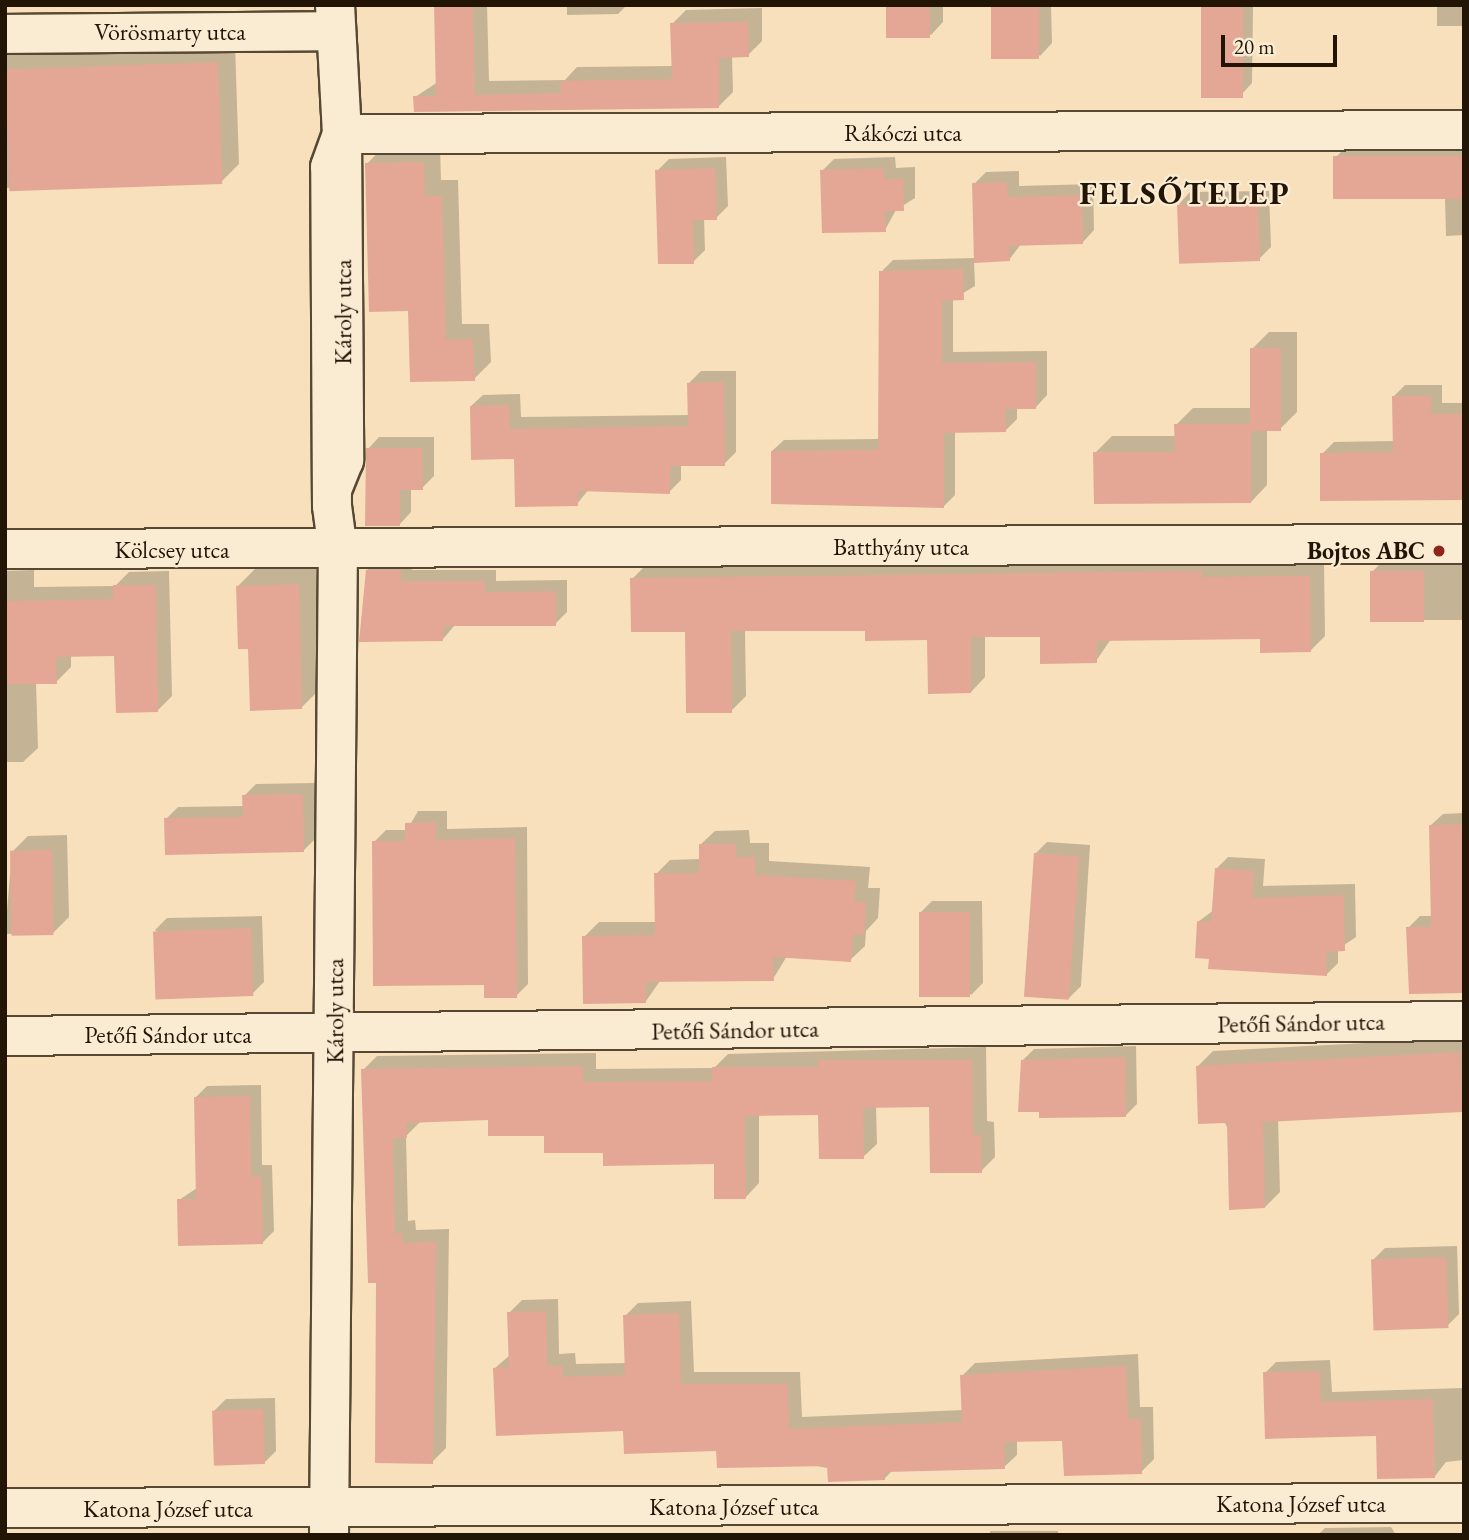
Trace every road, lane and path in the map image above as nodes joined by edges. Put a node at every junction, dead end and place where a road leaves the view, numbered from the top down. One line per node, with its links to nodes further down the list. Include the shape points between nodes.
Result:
1 (335, 18): 2 (street, Vörösmarty utca); 4 (street, Károly utca)
2 (5, 34)
3 (1464, 130): 4 (street, Rákóczi utca)
4 (342, 134): 7 (street, Károly utca, via 344,460 333,487)
5 (1464, 544): 7 (street, Batthyány utca)
6 (5, 549): 7 (street, Kölcsey utca)
7 (338, 551): 9 (street, Károly utca)
8 (1464, 1021): 9 (street, Petőfi Sándor utca)
9 (335, 1034): 10 (street, Petőfi Sándor utca); 13 (street, Károly utca)
10 (5, 1036)
11 (1464, 1503): 13 (street, Katona József utca)
12 (5, 1508): 13 (street, Katona József utca)
13 (329, 1522)

